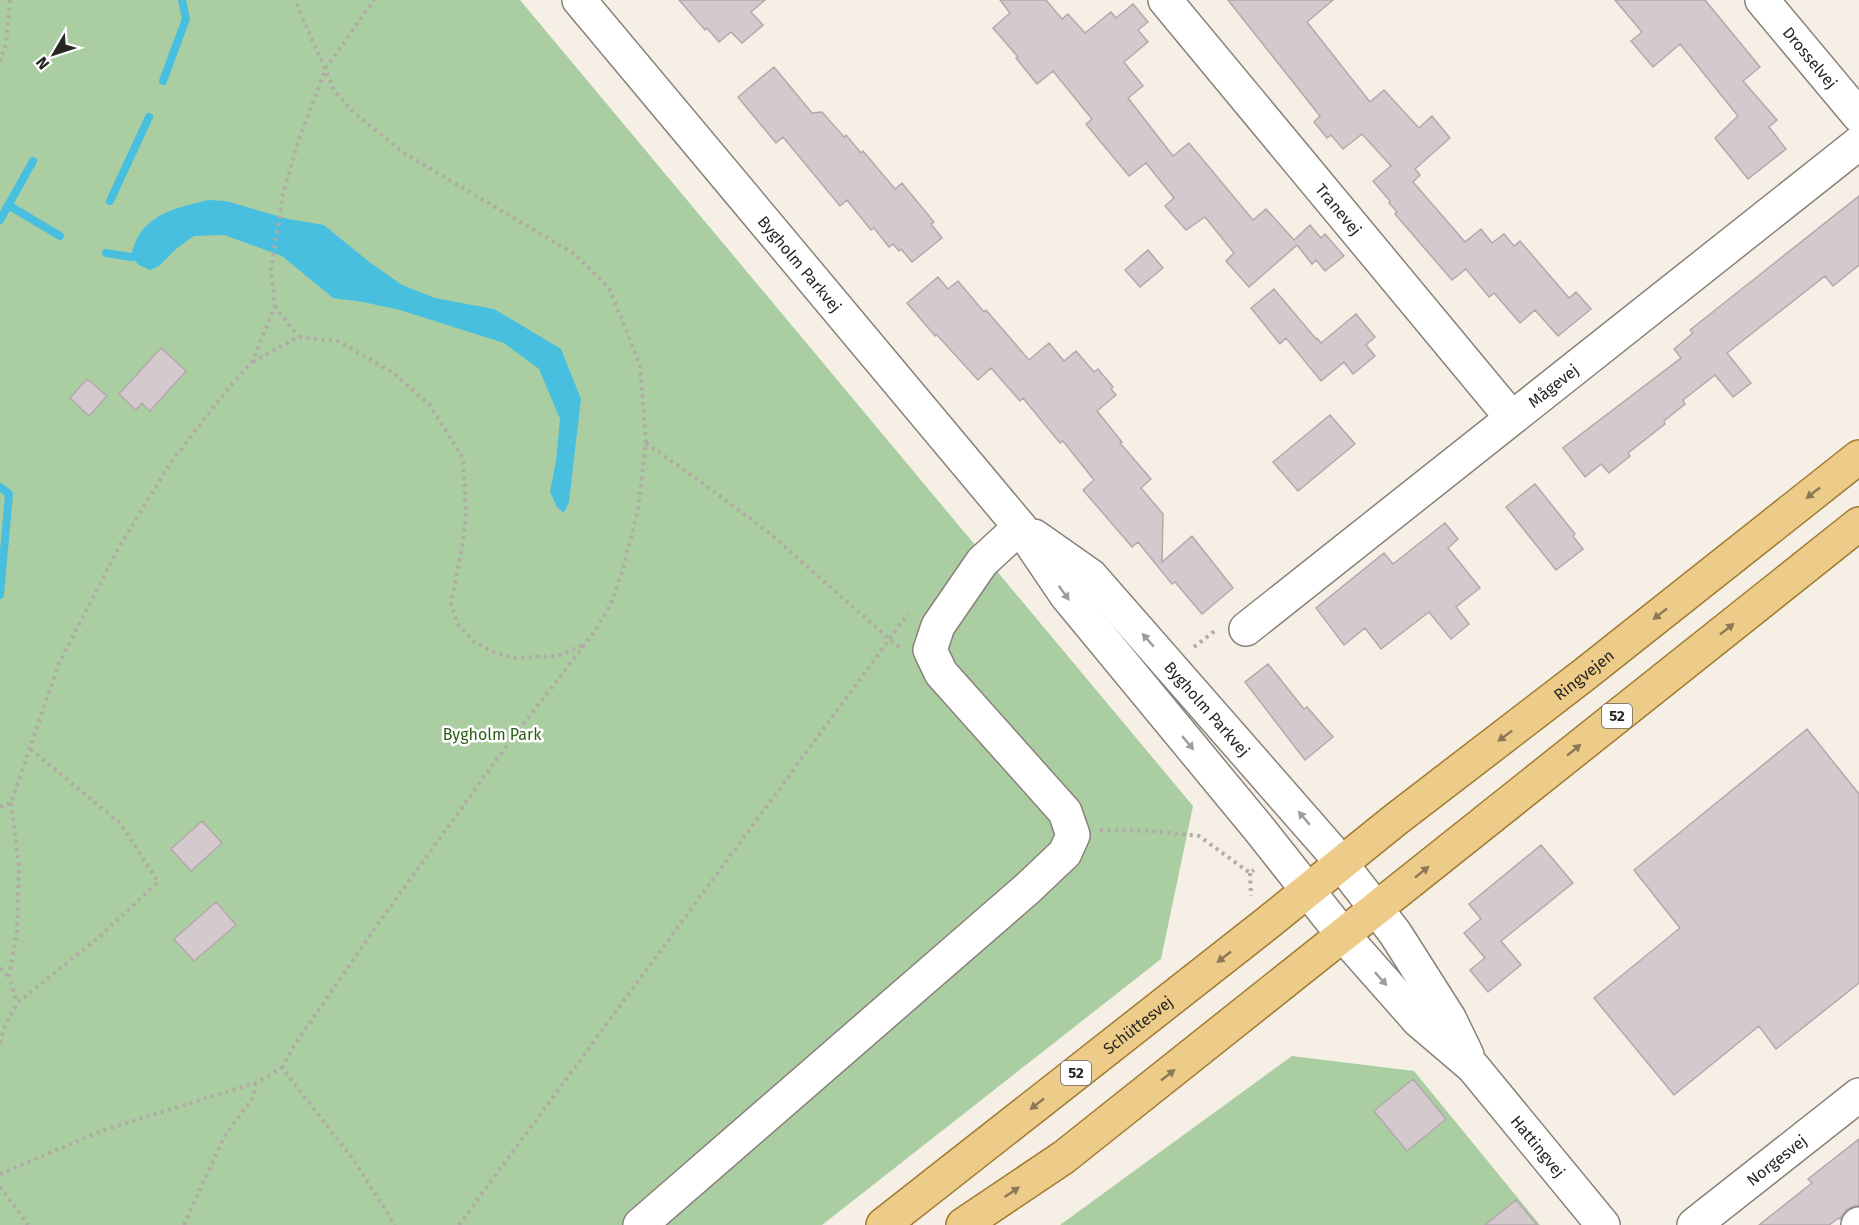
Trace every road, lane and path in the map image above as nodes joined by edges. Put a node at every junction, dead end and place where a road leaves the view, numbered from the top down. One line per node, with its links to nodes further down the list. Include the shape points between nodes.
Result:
1 (10, 0): 7 (path)
2 (295, 0): 8 (path)
3 (374, 0): 8 (path)
4 (579, 0): 18 (street, Bygholm Parkvej)
5 (1165, 0): 14 (street, Tranevej)
6 (1762, 0): 9 (street, Drosselvej)
7 (0, 62)
8 (326, 68): 11 (path, via 284,193 271,270); 15 (path, via 334,90 354,113 404,153 573,253 609,288 640,365)
9 (1859, 116)
10 (1859, 143): 14 (street, Mågevej)
11 (275, 306): 12 (path); 13 (path)
12 (298, 337): 13 (path); 22 (path, via 338,341 392,372 429,404 463,458 466,516 451,603 457,623 473,641 514,658 557,656)
13 (252, 362): 24 (path, via 171,462 119,547 59,663)
14 (1511, 417): 20 (street, Mågevej)
15 (646, 443): 21 (path, via 769,533); 22 (path, via 638,510 622,572 611,603)
16 (1859, 457): 29 (main road, Ringvejen / 52, one-way to 29)
17 (1859, 524): 31 (main road, 52, one-way to 17)
18 (1020, 527): 23 (street, Bygholm Parkvej, one-way to 18, via 1091,576); 27 (street, via 982,562 938,626 930,650 941,673 1065,812); 28 (street, Bygholm Parkvej, one-way to 28, via 1066,595)
19 (910, 612): 21 (path)
20 (1246, 629): 23 (path, via 1225,623)
21 (889, 640): 46 (path)
22 (584, 645): 38 (path, via 375,928)
23 (1170, 666): 29 (street, Bygholm Parkvej, one-way to 23)
24 (29, 748): 25 (path); 35 (path, via 121,824 158,882 98,938)
25 (10, 803): 26 (path); 34 (path, via 18,867 17,933)
26 (0, 807)
27 (1073, 835): 28 (path, via 1088,830 1199,836 1250,873); 47 (street, via 1065,853 1027,889)
28 (1278, 853): 30 (street, Bygholm Parkvej)
29 (1341, 863): 30 (main road, Ringvejen / 52); 31 (street, Bygholm Parkvej)
30 (1307, 891): 32 (street, Bygholm Parkvej); 48 (main road, Schüttesvej / 52, one-way to 48)
31 (1376, 909): 32 (main road, 52); 37 (street, Hattingvej, via 1449,1018)
32 (1343, 935): 37 (street, Hattingvej, one-way to 37, via 1419,1021); 49 (main road, 52, one-way to 32, via 1064,1157)
33 (0, 968): 34 (path)
34 (9, 976): 35 (path)
35 (17, 1003): 36 (path)
36 (0, 1043)
37 (1473, 1067): 50 (street, Hattingvej)
38 (282, 1068): 39 (path); 45 (path, via 352,1159)
39 (255, 1083): 41 (path, via 104,1130); 44 (path, via 254,1095 224,1137)
40 (1859, 1095): 51 (street, Norgesvej)
41 (0, 1174)
42 (0, 1187): 43 (path)
43 (28, 1225)
44 (184, 1225)
45 (395, 1225)
46 (459, 1225)
47 (640, 1225)
48 (883, 1225)
49 (963, 1225)
50 (1604, 1225)
51 (1694, 1225)

